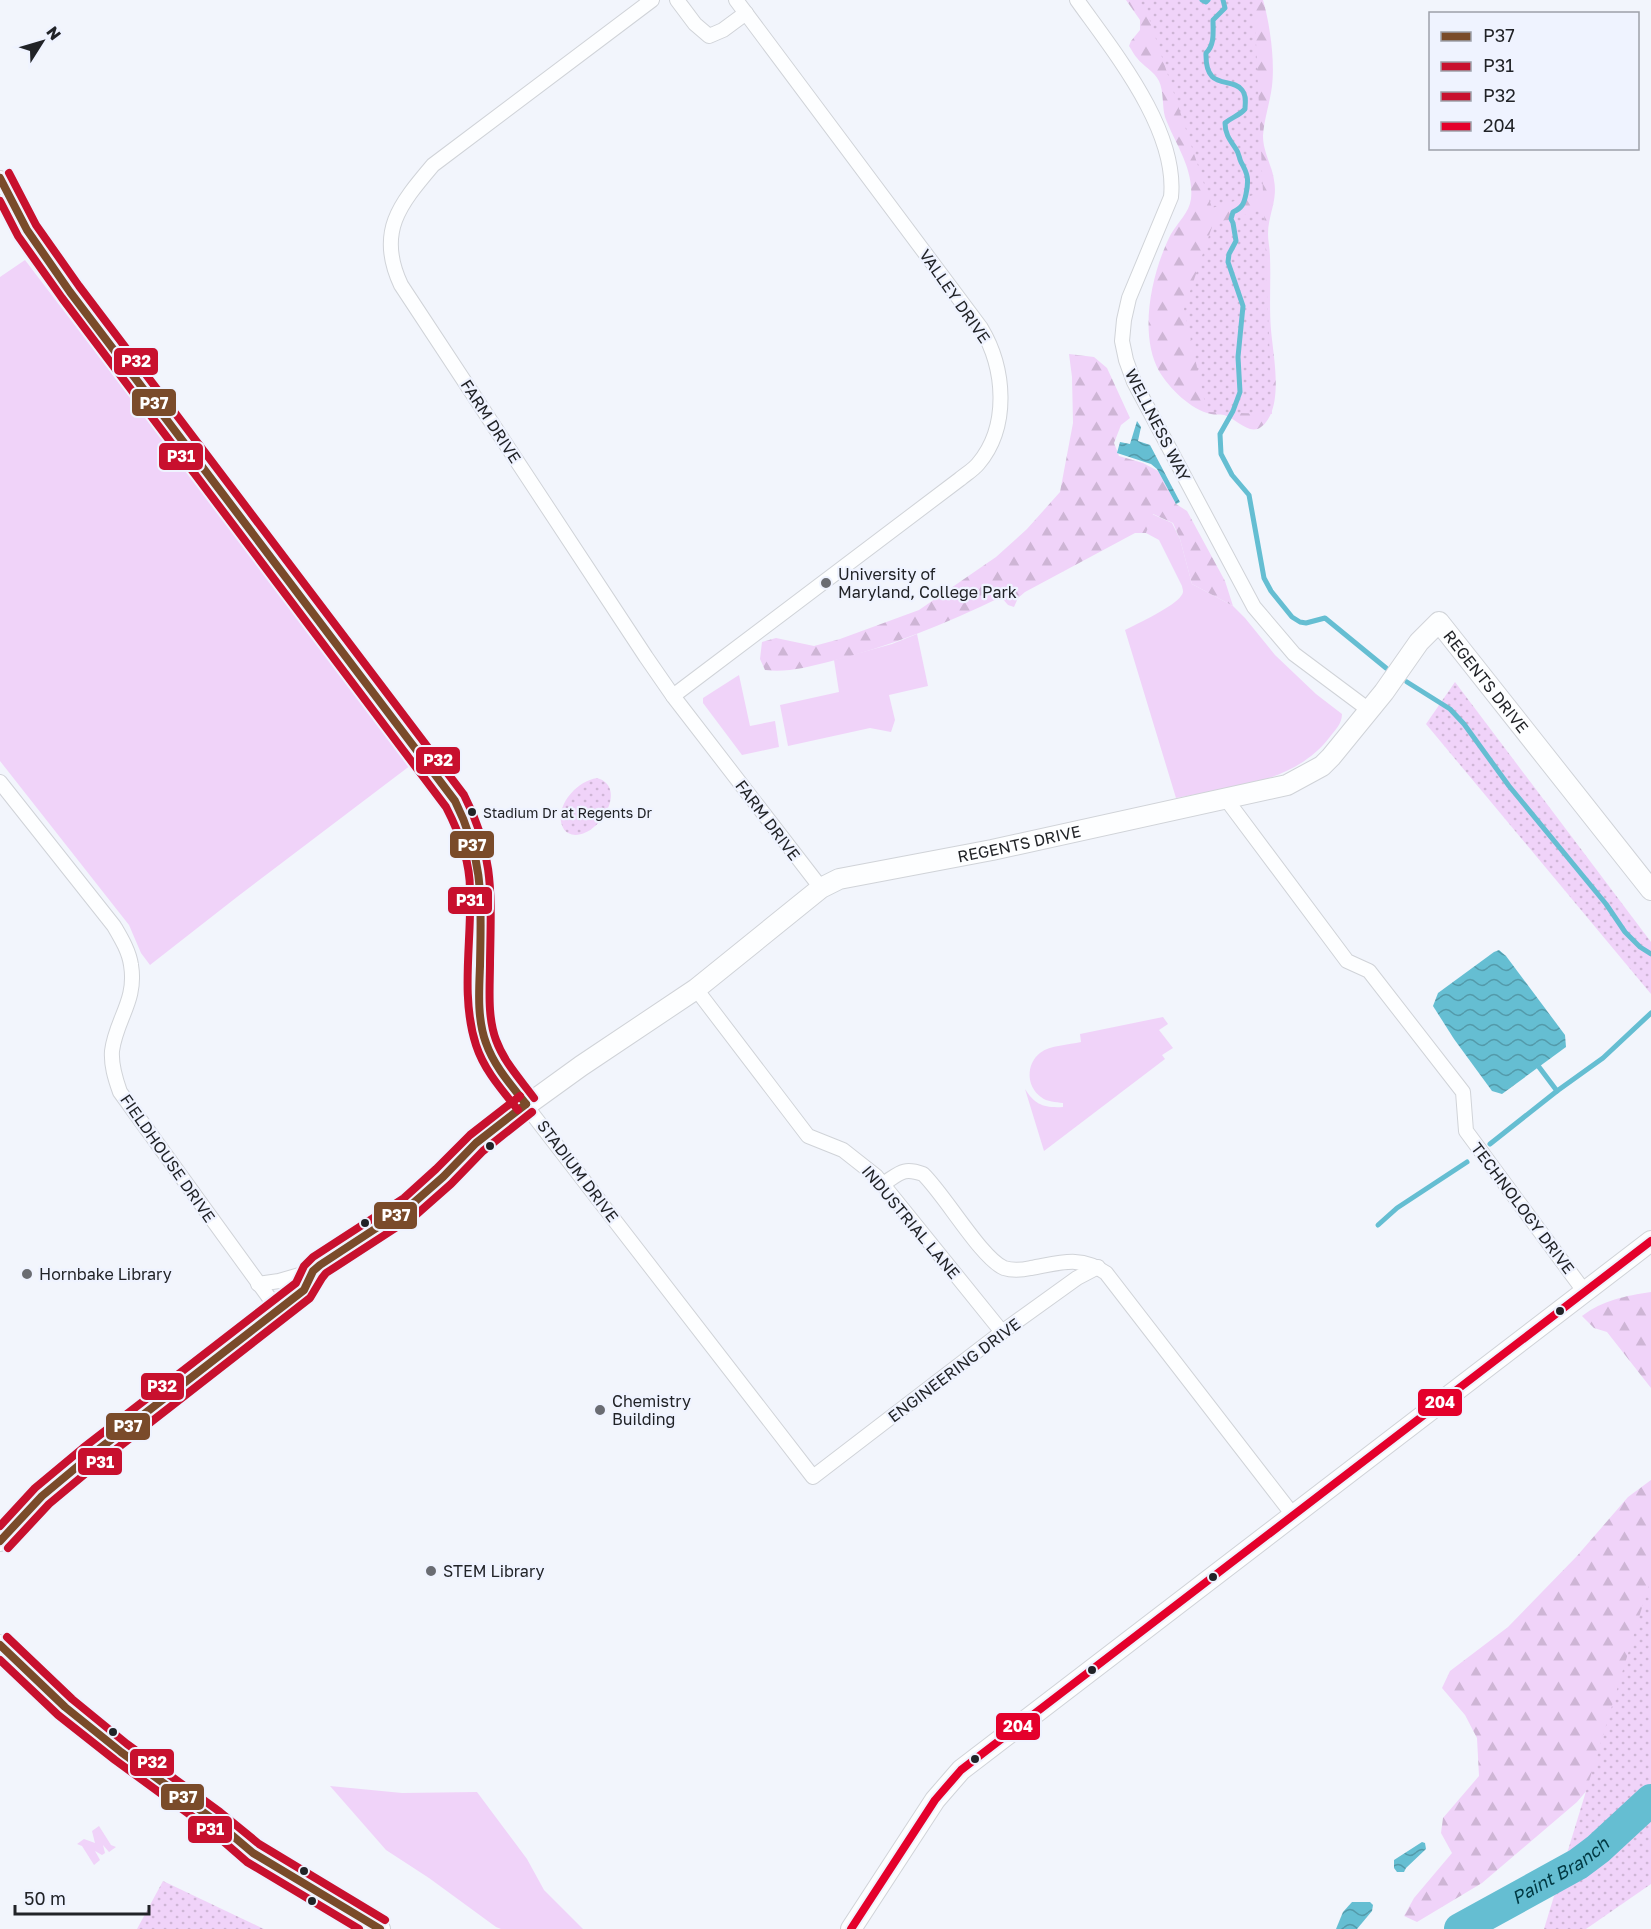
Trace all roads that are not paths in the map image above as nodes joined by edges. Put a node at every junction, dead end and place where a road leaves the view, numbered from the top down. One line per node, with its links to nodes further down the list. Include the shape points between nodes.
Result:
1 (652, 0): 7 (street, FARM DRIVE, via 433,165 406,197 394,220 390,255 402,285)
2 (676, 0): 5 (street, via 708,36)
3 (736, 0): 5 (street, VALLEY DRIVE)
4 (1077, 0): 8 (street, WELLNESS WAY, via 1150,110 1173,179 1171,197 1129,298 1124,320 1122,341 1134,382 1254,607 1294,654)
5 (746, 13): 7 (street, VALLEY DRIVE, via 981,328 996,360 1001,402 993,437 977,465)
6 (0, 178): 14 (street, STADIUM DRIVE, via 27,230 70,292 455,801 471,835 479,869 482,1026 498,1068)
7 (673, 696): 11 (street, FARM DRIVE)
8 (1369, 710): 10 (street, REGENTS DRIVE, via 1322,766 1287,785); 12 (street, REGENTS DRIVE, via 1439,621)
9 (0, 782): 19 (street, FIELDHOUSE DRIVE, via 124,942 133,983 112,1049 120,1092)
10 (1226, 799): 11 (street, REGENTS DRIVE, via 839,879); 20 (street, TECHNOLOGY DRIVE, via 1347,961 1373,975 1463,1092 1466,1131)
11 (821, 888): 13 (street, REGENTS DRIVE)
12 (1651, 890)
13 (696, 989): 14 (street, REGENTS DRIVE); 15 (street, INDUSTRIAL LANE, via 808,1136 843,1150)
14 (526, 1104): 18 (street, REGENTS DRIVE, via 476,1143 410,1206); 23 (street, STADIUM DRIVE)
15 (884, 1184): 17 (street, via 910,1169 923,1174 990,1257 1005,1268 1026,1269 1073,1261); 22 (street, INDUSTRIAL LANE)
16 (1651, 1240): 20 (street)
17 (1098, 1267): 22 (street, ENGINEERING DRIVE); 24 (street, via 1113,1281)
18 (313, 1271): 19 (street, REGENTS DRIVE); 21 (street, REGENTS DRIVE, via 304,1290)
19 (258, 1284): 21 (street, FIELDHOUSE DRIVE)
20 (1584, 1291): 24 (street)
21 (278, 1310): 25 (street, REGENTS DRIVE, via 90,1456 42,1496)
22 (1002, 1332): 23 (street, ENGINEERING DRIVE)
23 (813, 1477)
24 (1293, 1515): 28 (street, via 954,1777)
25 (0, 1540)
26 (0, 1645): 27 (street, via 65,1707 253,1853)
27 (381, 1929)
28 (851, 1929)

